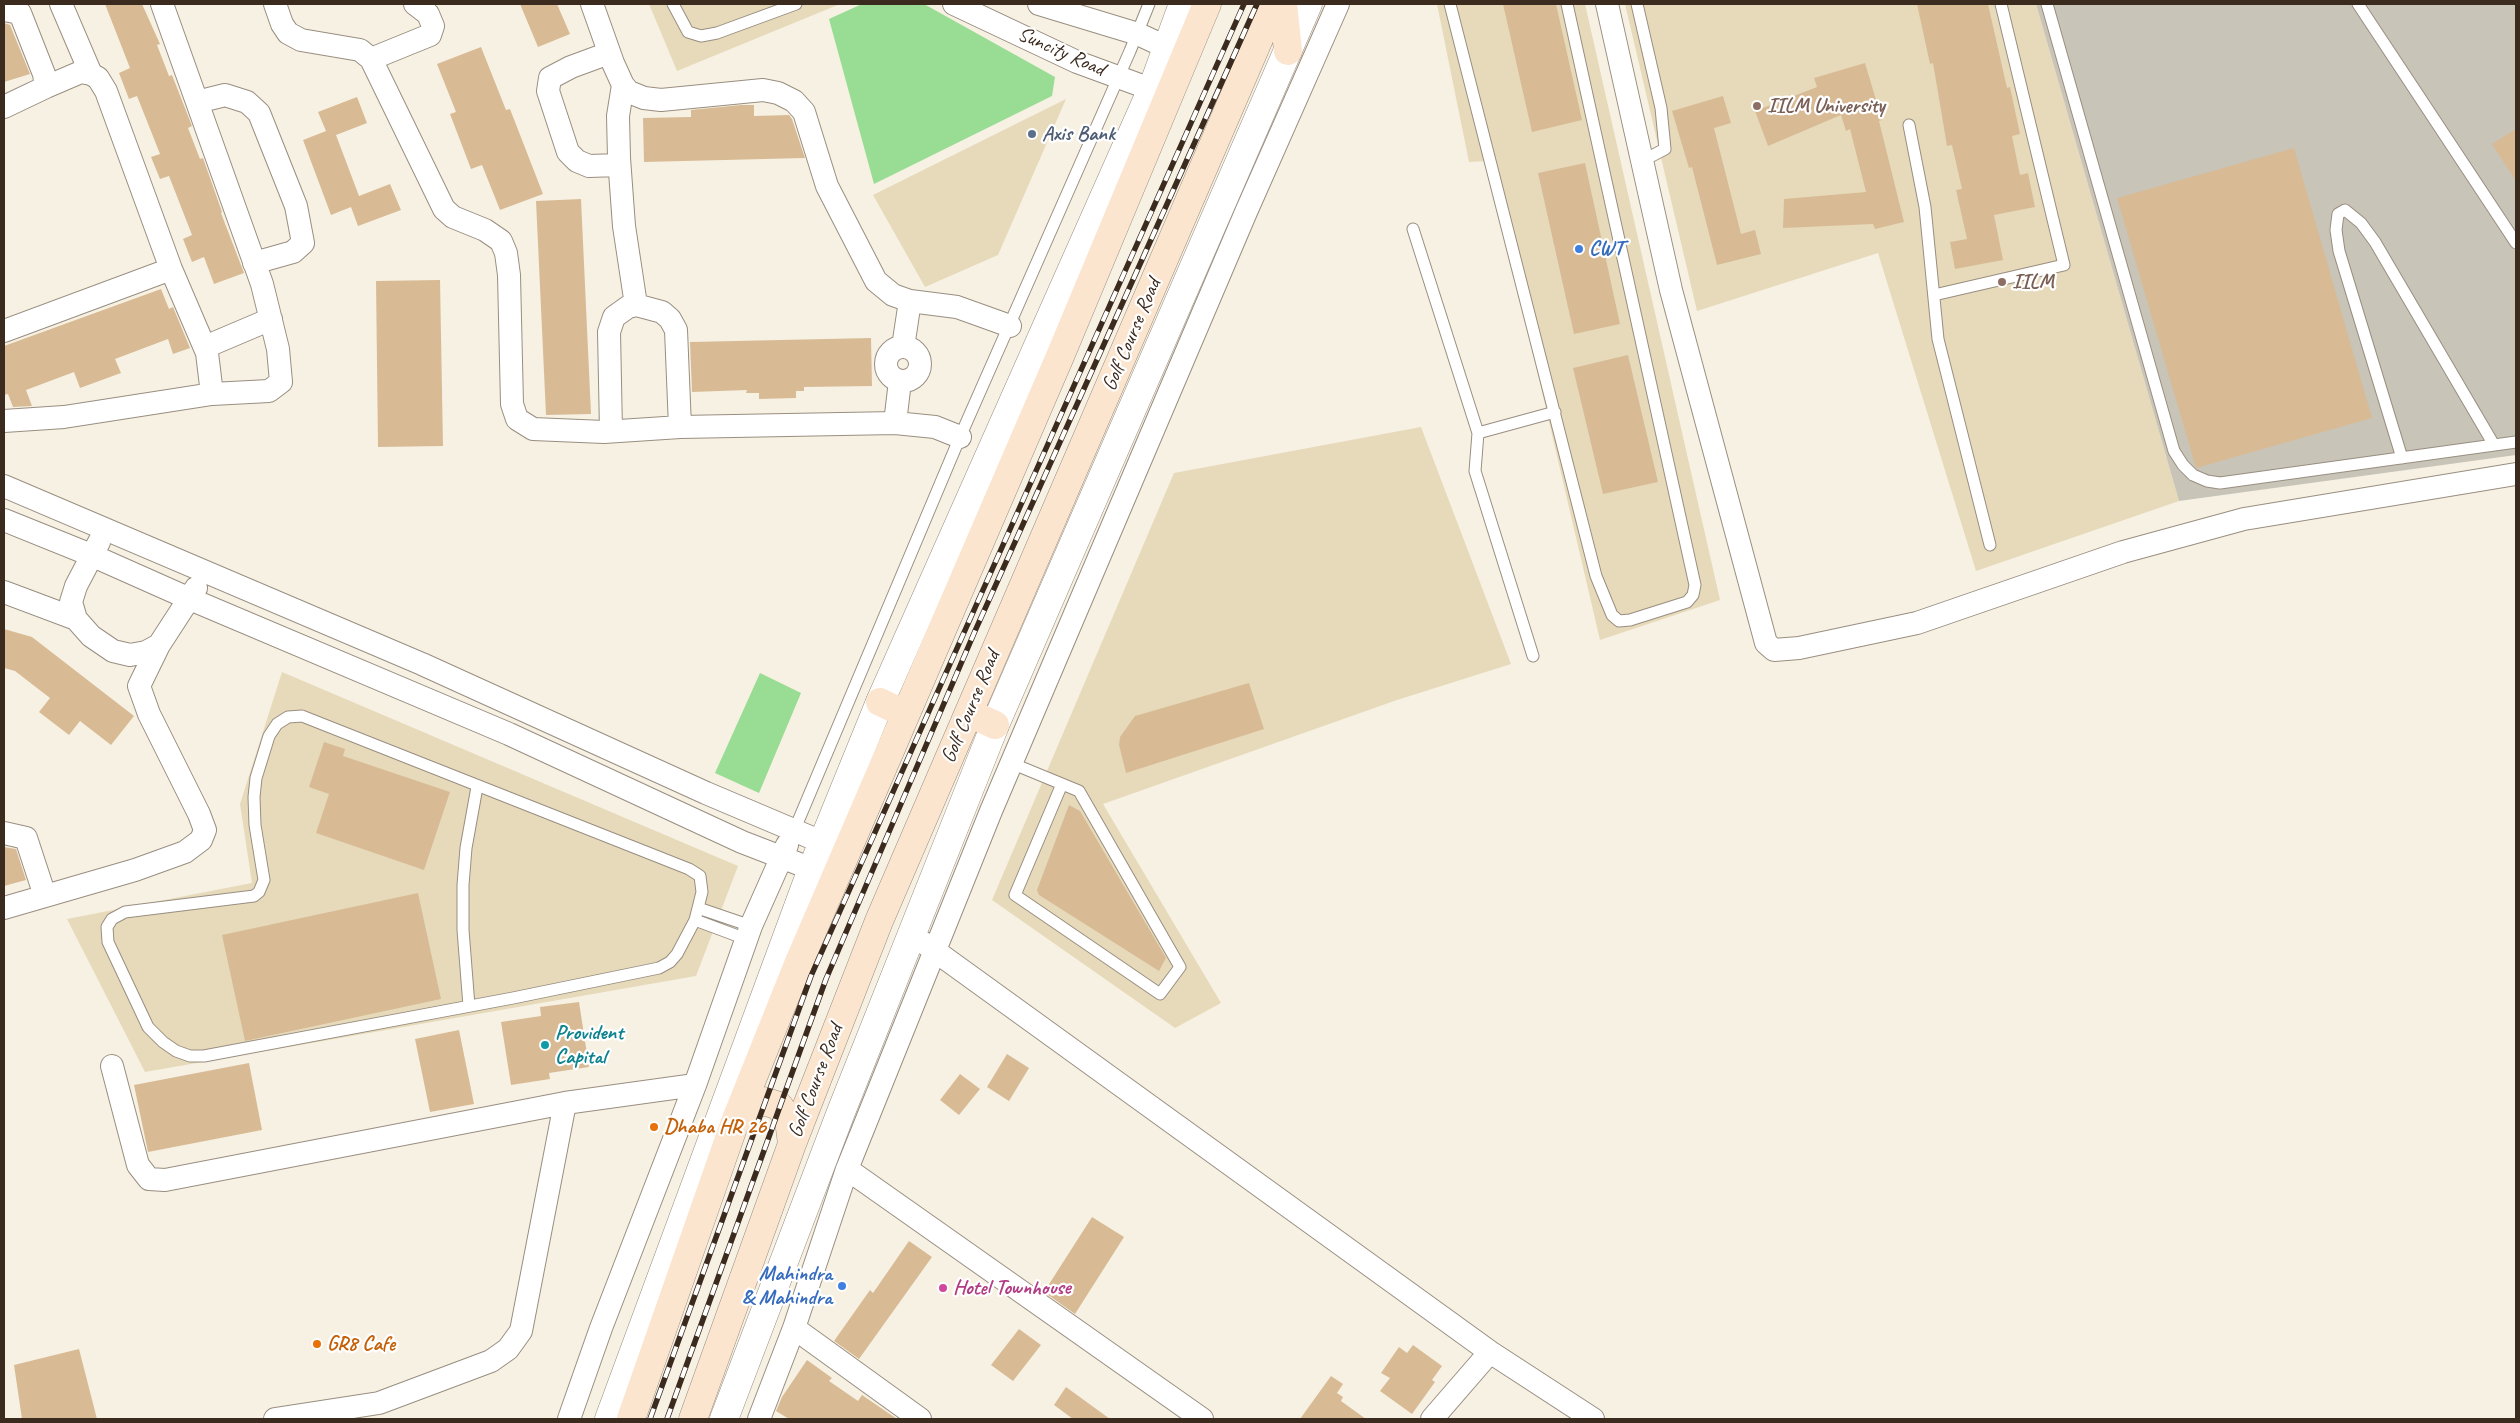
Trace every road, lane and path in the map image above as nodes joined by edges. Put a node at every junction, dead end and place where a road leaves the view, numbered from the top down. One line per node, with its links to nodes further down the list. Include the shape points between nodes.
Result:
1 (61, 4): 30 (street)
2 (162, 4): 35 (street)
3 (275, 4): 29 (street, via 288,33 301,40 360,50)
4 (415, 4): 29 (street, via 428,14 433,26 430,34)
5 (592, 4): 28 (street)
6 (673, 4): 7 (lane, via 688,32 701,36 718,33)
7 (796, 4)
8 (954, 4): 31 (street, Suncity Road, via 1077,62)
9 (1039, 4): 25 (street, Suncity Road)
10 (1149, 4): 25 (lane)
11 (1183, 4): 27 (street)
12 (1207, 4): 27 (main road)
13 (1274, 4): 78 (main road, Golf Course Road)
14 (1283, 4): 26 (main road)
15 (1308, 4): 26 (street)
16 (1338, 4): 82 (street)
17 (1450, 4): 52 (lane)
18 (1567, 4): 52 (lane, via 1692,568 1695,585 1687,602 1630,620 1619,621 1612,615 1596,576)
19 (1607, 4): 38 (street)
20 (1637, 4): 38 (lane, via 1660,108 1665,149)
21 (2001, 4): 44 (lane, via 2064,265)
22 (2047, 4): 61 (lane, via 2174,451 2183,466 2193,475 2220,483)
23 (2358, 4): 41 (lane)
24 (20, 9): 33 (street)
25 (1138, 34): 27 (street, Suncity Road); 31 (lane)
26 (1288, 51): 80 (street)
27 (1177, 52): 34 (main road)
28 (609, 53): 32 (street); 39 (street, via 550,78 548,91 568,152 589,166)
29 (371, 58): 56 (street, via 444,209 453,217 500,240 506,253 512,404 518,420 533,429)
30 (91, 74): 33 (street, via 81,72); 43 (street, via 98,78 106,91)
31 (1118, 77): 34 (street, Suncity Road); 48 (lane)
32 (623, 85): 39 (street, via 618,116); 45 (street, via 629,92 644,98 661,100 763,90 794,101 804,112 827,186 876,281 893,295)
33 (46, 87): 36 (street)
34 (1161, 93): 76 (street); 79 (main road, via 1061,354)
35 (197, 102): 42 (street); 42 (street, via 225,95 247,102 259,113 296,206 303,243 293,252)
36 (4, 107)
37 (1909, 125): 44 (lane, via 1925,206)
38 (1642, 161): 62 (street, via 1671,290 1766,643 1774,650 1799,648 1917,623 2123,552 2244,519)
39 (619, 165): 46 (street)
40 (1413, 229): 57 (lane)
41 (2516, 243)
42 (254, 263): 47 (street)
43 (171, 269): 49 (street); 50 (street)
44 (1934, 295): 66 (lane, via 1938,339)
45 (910, 301): 48 (street, via 957,307); 54 (street, via 903,347 888,354 886,366 890,376 900,381)
46 (636, 306): 55 (street, via 662,312 676,330); 56 (street, via 628,307 614,317 609,332)
47 (270, 319): 50 (street); 51 (street, via 278,350 281,382 269,390)
48 (1010, 326): 58 (lane)
49 (4, 331)
50 (205, 348): 51 (street)
51 (212, 394): 53 (street, via 64,417)
52 (1554, 412): 57 (lane)
53 (4, 421)
54 (895, 423): 55 (street); 58 (street, via 935,427)
55 (680, 426): 56 (street)
56 (611, 431)
57 (1478, 433): 73 (lane, via 1474,471)
58 (960, 437): 85 (lane)
59 (2516, 442): 60 (lane)
60 (2494, 445): 61 (lane); 61 (lane, via 2375,242 2361,223 2345,210 2338,214 2339,251)
61 (2402, 458)
62 (2516, 474)
63 (4, 486): 65 (street)
64 (4, 520): 67 (street)
65 (106, 530): 67 (street); 68 (street)
66 (1990, 545)
67 (91, 555): 70 (street); 71 (street, via 71,602)
68 (205, 573): 70 (street); 74 (street)
69 (4, 592): 71 (street)
70 (190, 599): 72 (street); 75 (street)
71 (76, 619): 72 (street, via 91,636 113,651 130,655)
72 (159, 645): 90 (street, via 139,686 149,714 205,830 201,840 186,852)
73 (1533, 656)
74 (422, 664): 75 (street); 77 (street)
75 (412, 692): 81 (street)
76 (880, 702): 79 (main road); 87 (street)
77 (520, 708): 81 (street); 85 (street)
78 (969, 713): 80 (main road); 102 (main road, Golf Course Road, via 872,939)
79 (905, 714): 101 (main road)
80 (995, 725): 95 (street)
81 (509, 734): 88 (street)
82 (1012, 763): 83 (lane); 96 (street)
83 (1062, 784): 83 (lane, via 1079,791 1180,967 1160,994 1015,895)
84 (477, 787): 92 (lane, via 689,868 700,876 702,892); 97 (lane, via 463,885); 97 (lane, via 302,716 288,717 277,724 269,736 256,778 254,825 264,880 259,892 254,896 125,912 112,919 106,934 148,1027 169,1047 190,1056)
85 (794, 831): 87 (street); 88 (street)
86 (4, 833): 90 (street, via 26,838)
87 (824, 843): 89 (street)
88 (781, 858): 89 (street); 94 (street)
89 (812, 870): 109 (street)
90 (45, 896): 91 (street)
91 (4, 908)
92 (698, 908): 93 (lane); 94 (lane)
93 (695, 920): 94 (lane); 97 (lane, via 677,954 659,968)
94 (739, 929): 99 (street)
95 (911, 936): 96 (street); 112 (street)
96 (936, 950): 103 (street); 105 (street)
97 (469, 1006)
98 (112, 1066): 100 (street, via 138,1165 149,1179 165,1180)
99 (695, 1085): 100 (street); 108 (street)
100 (565, 1103): 106 (street, via 521,1331 508,1349 492,1361)
101 (735, 1122): 102 (main road, via 753,1105 764,1101 779,1106 789,1120); 110 (main road)
102 (792, 1144): 111 (main road, Golf Course Road)
103 (847, 1169): 104 (street); 115 (street)
104 (794, 1328): 113 (street); 114 (street)
105 (1490, 1352): 116 (street); 117 (street)
106 (385, 1411): 107 (street)
107 (275, 1419)
108 (569, 1419)
109 (609, 1419)
110 (630, 1419)
111 (693, 1419)
112 (724, 1419)
113 (759, 1419)
114 (920, 1419)
115 (1202, 1419)
116 (1432, 1419)
117 (1593, 1419)

